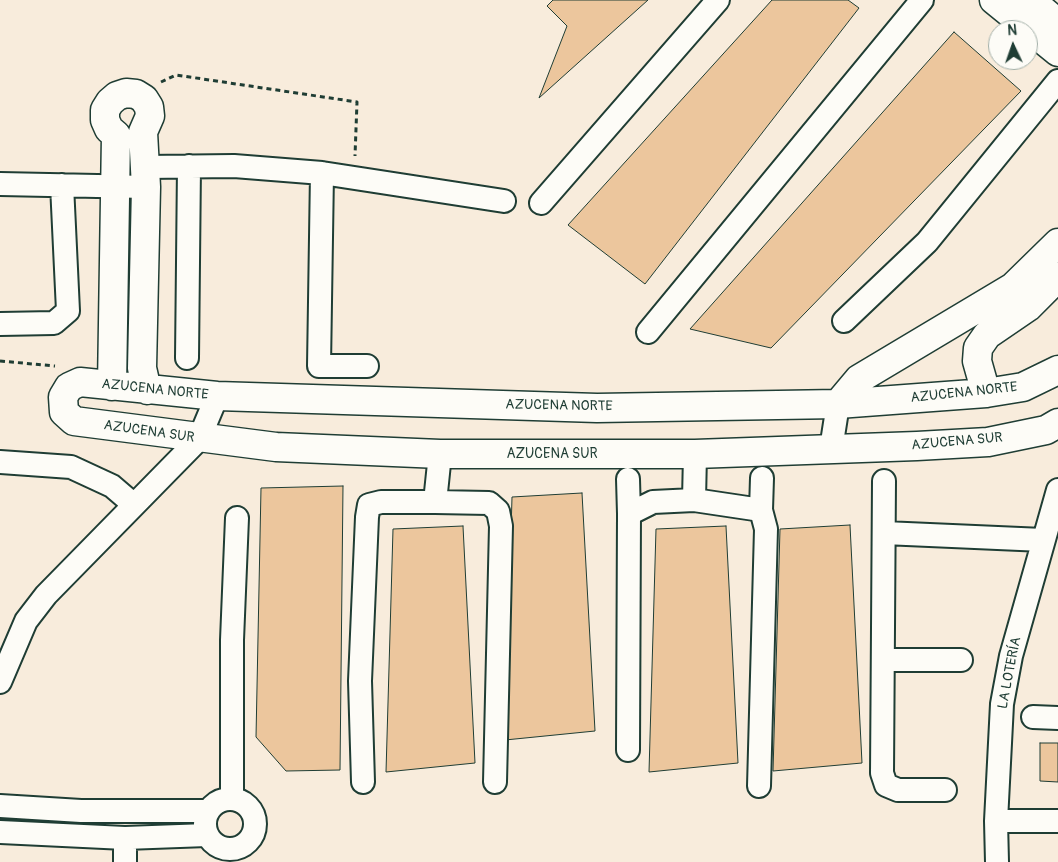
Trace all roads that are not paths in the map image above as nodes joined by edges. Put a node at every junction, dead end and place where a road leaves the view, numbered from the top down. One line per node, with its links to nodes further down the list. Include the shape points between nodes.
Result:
1 (718, 0): 17 (street)
2 (922, 0): 22 (street)
3 (994, 0): 6 (street)
4 (1030, 0): 5 (street)
5 (1058, 23)
6 (1058, 52)
7 (1058, 81): 20 (street, via 927,242)
8 (144, 132): 9 (street, via 129,138); 9 (street, via 150,116 149,107 136,94 126,93 117,96 105,110 105,120); 12 (street)
9 (116, 135): 15 (street)
10 (189, 166): 11 (street); 12 (street); 23 (street)
11 (322, 173): 16 (street); 24 (street, via 319,366)
12 (146, 177): 15 (street); 28 (street, via 142,368)
13 (0, 184): 14 (street)
14 (62, 185): 15 (street); 21 (street, via 68,311 54,323)
15 (116, 186): 26 (street)
16 (504, 201)
17 (541, 203)
18 (1058, 243): 31 (street, via 1014,287 859,379)
19 (1058, 277): 29 (street, via 1028,307 987,335 978,348 977,361)
20 (844, 321)
21 (0, 324)
22 (648, 332)
23 (187, 358)
24 (368, 366)
25 (1058, 370): 29 (street, AZUCENA NORTE, via 1024,387)
26 (112, 386): 27 (street, AZUCENA NORTE); 28 (street, AZUCENA NORTE)
27 (72, 390): 33 (street, AZUCENA SUR, via 64,412 74,421)
28 (147, 390): 30 (street, AZUCENA NORTE)
29 (986, 393): 31 (street, AZUCENA NORTE)
30 (217, 396): 31 (street, AZUCENA NORTE, via 597,408); 33 (street)
31 (838, 404): 34 (street)
32 (1058, 423): 34 (street, AZUCENA SUR, via 1046,430 988,442)
33 (199, 439): 35 (street, AZUCENA SUR, via 276,447); 44 (street)
34 (831, 449): 36 (street, AZUCENA SUR)
35 (440, 454): 36 (street, AZUCENA SUR); 43 (street)
36 (695, 454): 42 (street)
37 (0, 462): 44 (street, via 71,467 112,486)
38 (762, 478): 45 (street)
39 (628, 479): 46 (street)
40 (884, 481): 48 (street)
41 (1058, 490): 49 (street, LA LOTERÍA)
42 (694, 500): 45 (street); 46 (street, via 653,502)
43 (435, 502): 56 (street, via 369,505 360,681); 57 (street, via 489,503 498,511 501,526)
44 (133, 504): 52 (street, via 46,595 26,621)
45 (761, 510): 58 (street, via 766,528)
46 (629, 514): 55 (street)
47 (238, 518): 60 (street, via 232,640)
48 (884, 533): 49 (street); 50 (street)
49 (1044, 540): 63 (street, LA LOTERÍA, via 1011,656 1002,704)
50 (883, 660): 51 (street); 59 (street, via 882,773 886,785 898,790)
51 (961, 660)
52 (0, 682)
53 (1032, 717): 54 (street)
54 (1058, 718)
55 (628, 750)
56 (363, 782)
57 (494, 782)
58 (760, 786)
59 (945, 790)
60 (232, 799): 62 (street, via 223,800); 68 (street, via 245,803 254,814 256,826 252,839)
61 (0, 806): 62 (street, via 91,811)
62 (208, 811): 66 (street)
63 (996, 821): 64 (street); 70 (street, LA LOTERÍA)
64 (1058, 821)
65 (0, 832): 67 (street)
66 (207, 835): 67 (street); 68 (street)
67 (125, 838): 69 (street)
68 (228, 856)
69 (125, 862)
70 (997, 862)

